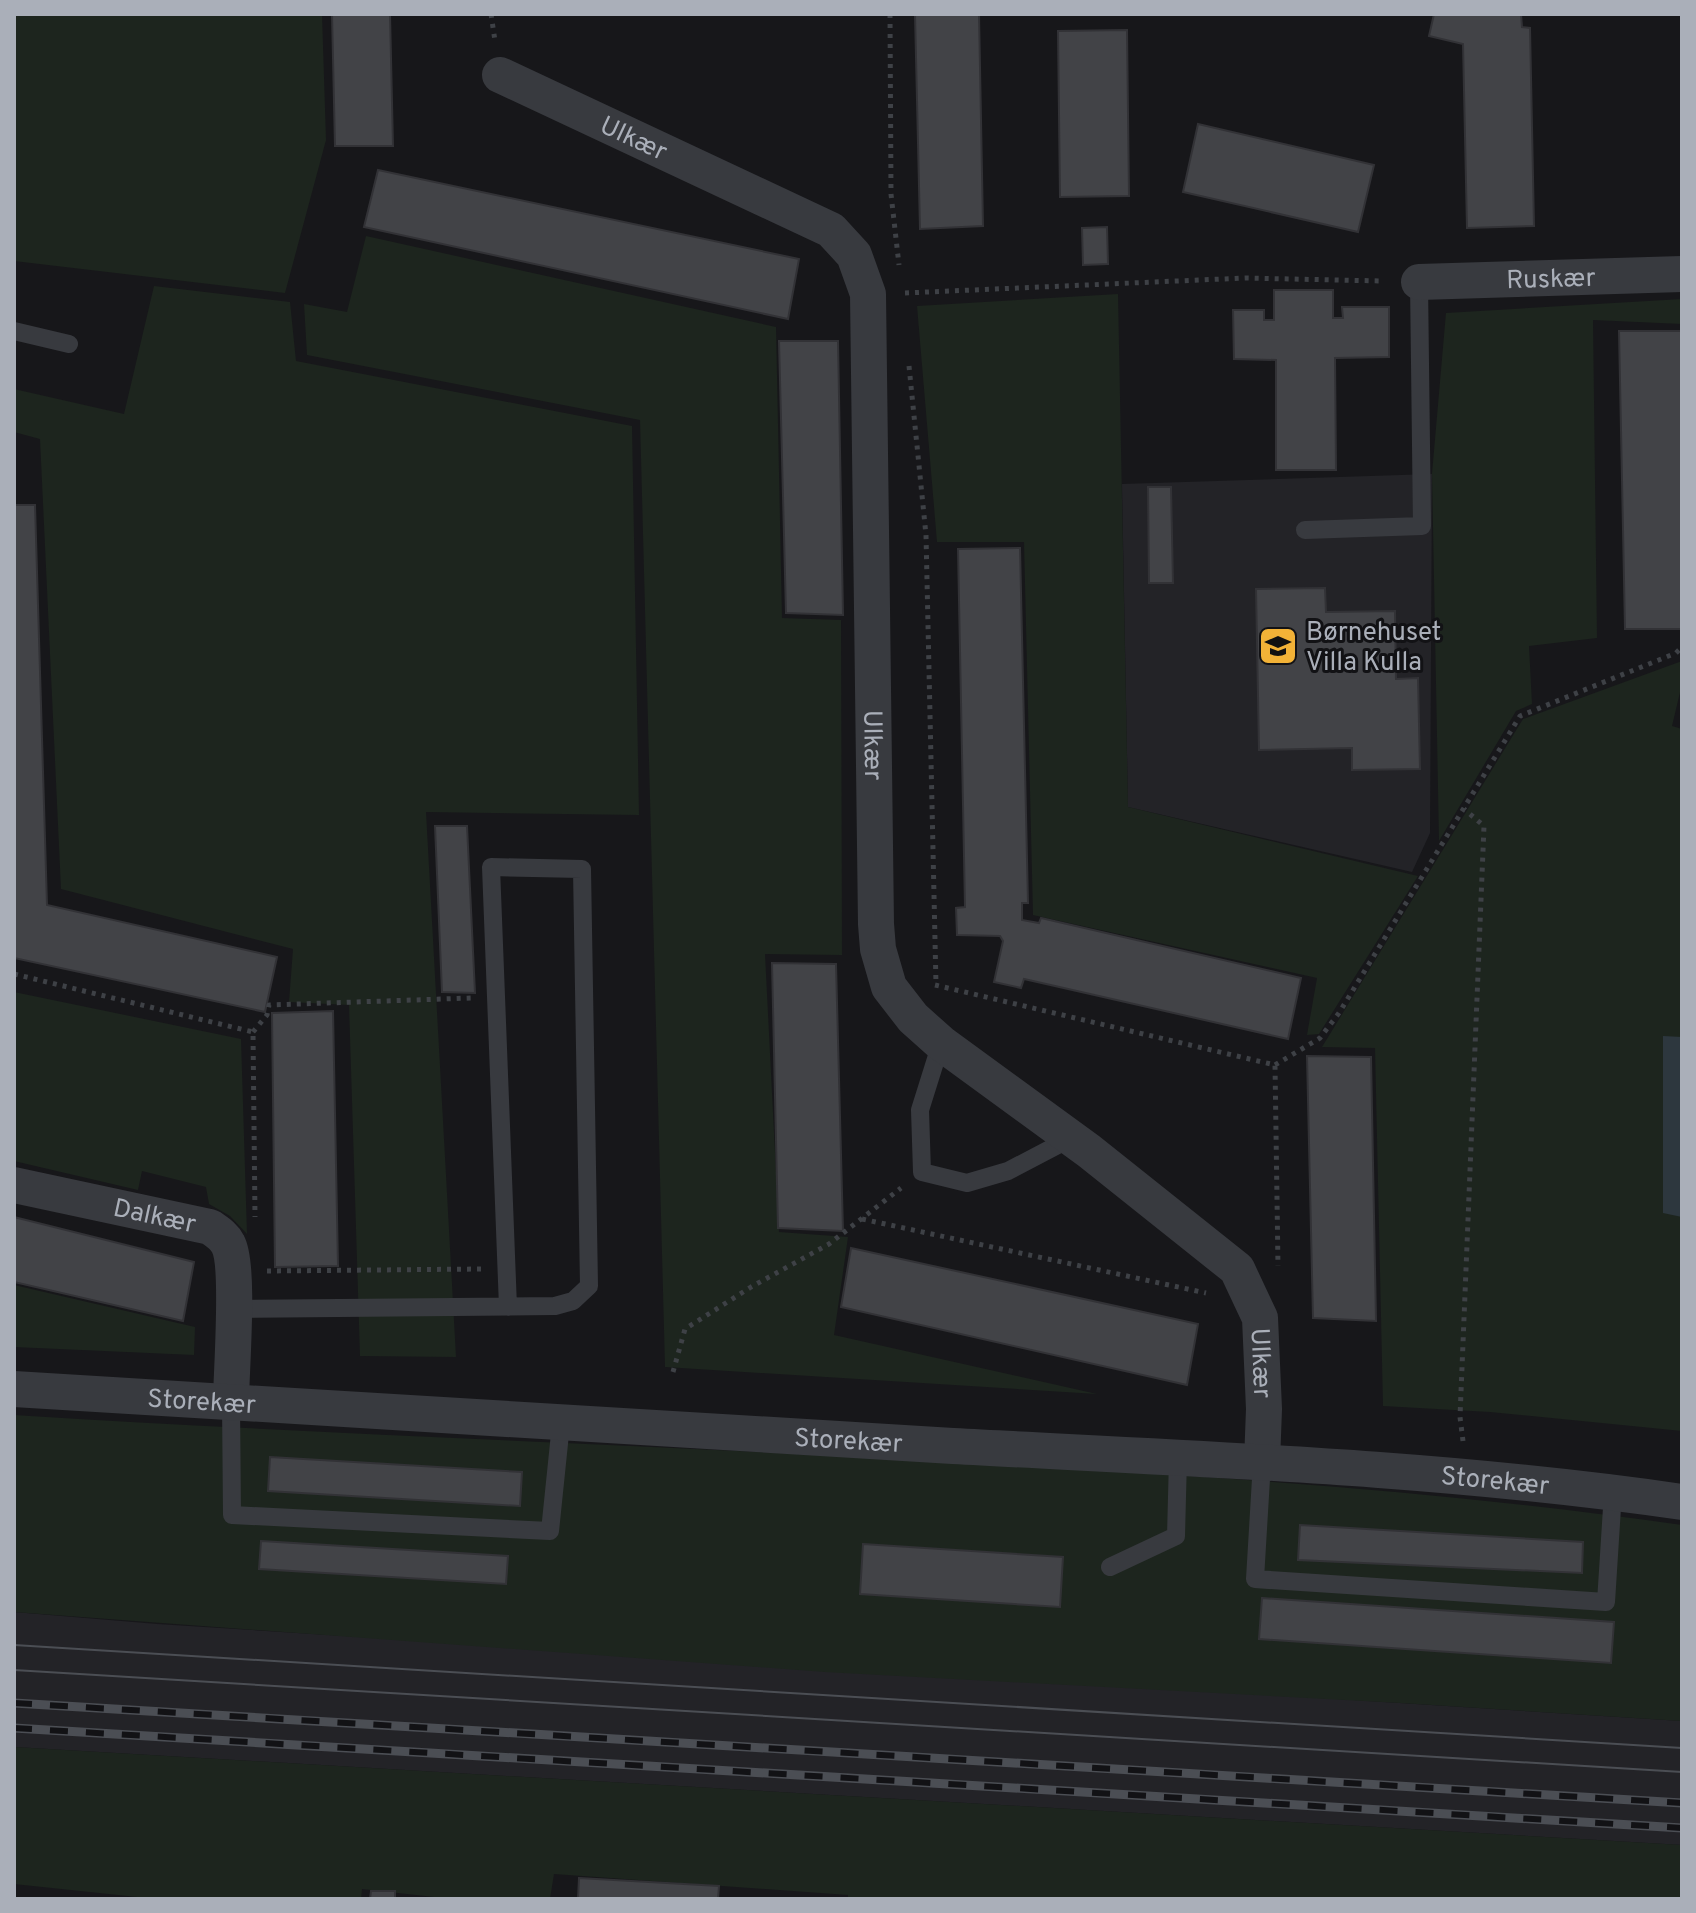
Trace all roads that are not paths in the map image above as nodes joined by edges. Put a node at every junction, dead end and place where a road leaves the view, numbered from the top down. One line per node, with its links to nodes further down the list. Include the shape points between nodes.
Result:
1 (500, 75): 7 (street, Ulkær, via 831,230 854,255 868,294 878,949 900,1003)
2 (1682, 274): 3 (street, Ruskær)
3 (1419, 282): 6 (lane, via 1422,526)
4 (14, 331): 5 (lane)
5 (69, 344)
6 (1305, 530)
7 (941, 1043): 8 (street, Ulkær); 8 (lane, via 920,1110 922,1172 967,1183 1008,1171)
8 (1071, 1138): 16 (street, Ulkær, via 1237,1269 1260,1318)
9 (14, 1185): 10 (street, Dalkær, via 210,1227 228,1244)
10 (233, 1292): 11 (lane); 13 (street, Dalkær)
11 (508, 1307): 11 (lane, via 491,867 582,869 589,1286 573,1301 555,1306)
12 (14, 1389): 13 (street, Storekær)
13 (231, 1403): 14 (street, Storekær); 14 (lane, via 232,1515 550,1531)
14 (561, 1424): 15 (street, Storekær)
15 (1178, 1458): 16 (street, Storekær); 19 (lane, via 1176,1536)
16 (1262, 1462): 17 (street, Storekær); 17 (lane, via 1255,1579 1606,1602)
17 (1613, 1492): 18 (street, Storekær)
18 (1682, 1502)
19 (1110, 1567)

